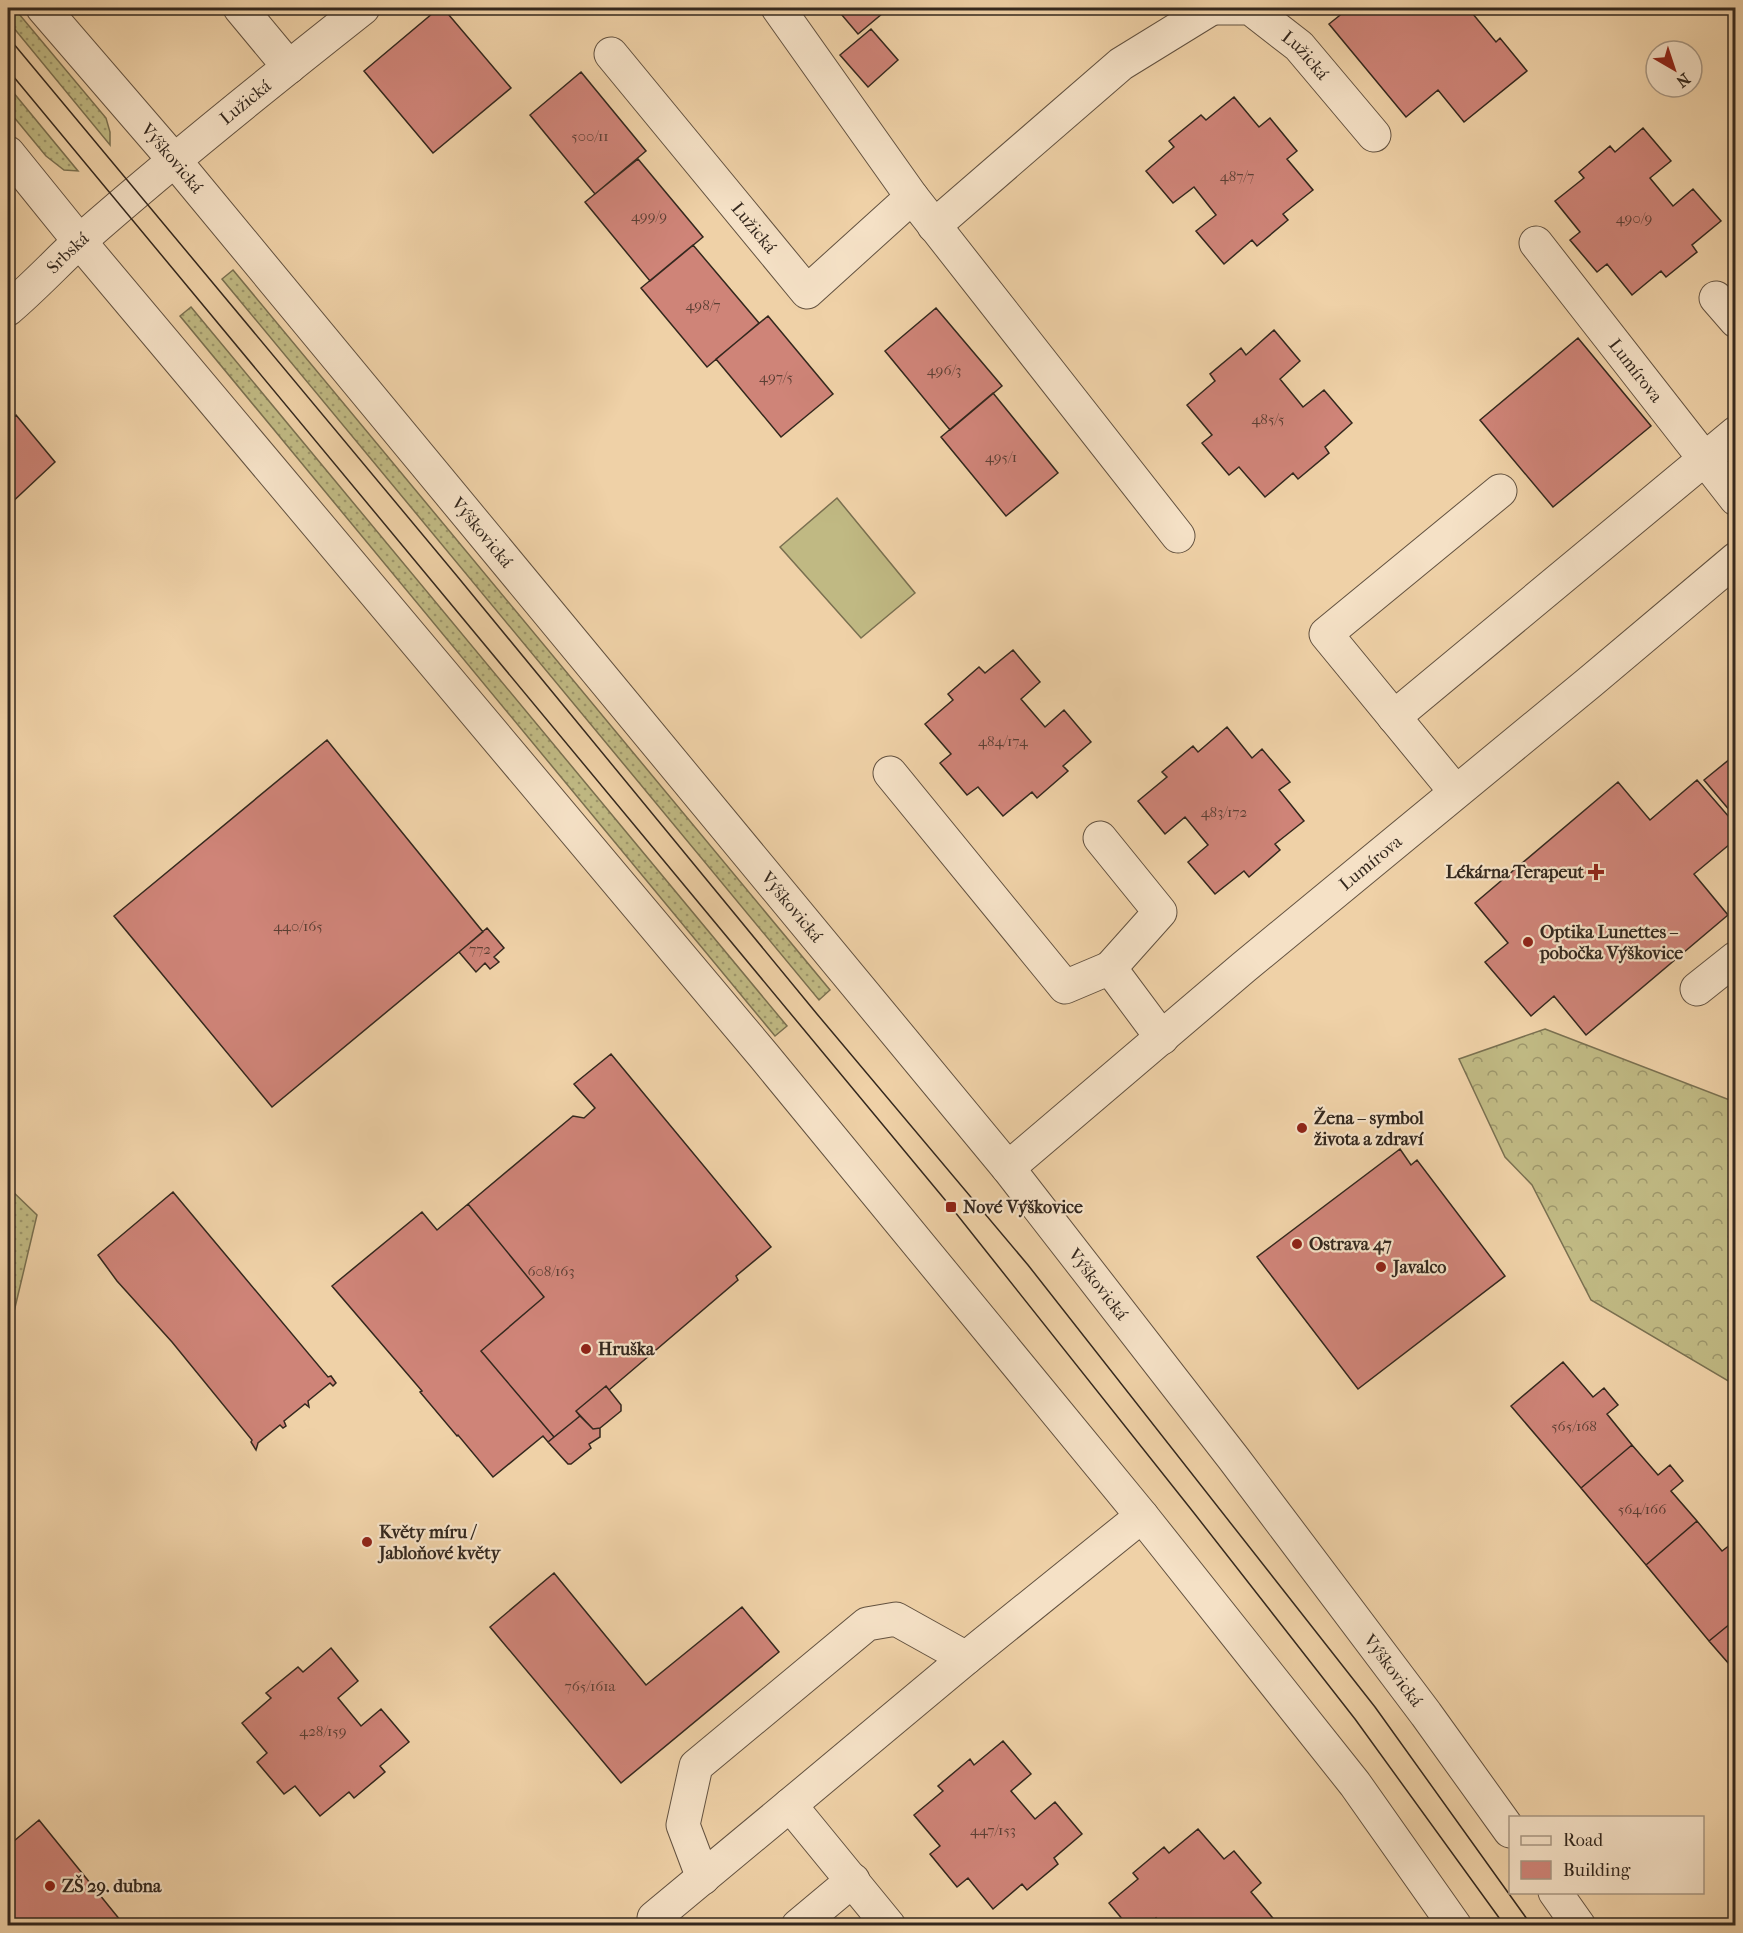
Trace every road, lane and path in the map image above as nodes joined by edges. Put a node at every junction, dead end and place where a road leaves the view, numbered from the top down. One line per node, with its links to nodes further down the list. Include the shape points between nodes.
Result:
1 (44, 8): 11 (street, Výškovická)
2 (240, 8): 8 (street)
3 (363, 8): 8 (street, Lužická)
4 (778, 8): 12 (street)
5 (1212, 8): 14 (street, via 1121,64)
6 (1217, 8): 9 (street, Lužická, via 1250,8 1299,46)
7 (611, 54): 12 (street, Lužická, via 807,292)
8 (289, 67): 11 (street, Lužická)
9 (1374, 135)
10 (8, 153): 15 (street)
11 (175, 161): 13 (street, Lužická); 32 (street, Výškovická)
12 (912, 197): 14 (street)
13 (131, 198): 15 (street, Srbská)
14 (934, 226): 22 (street)
15 (80, 242): 17 (street, Srbská); 33 (street, via 772,1065)
16 (1536, 243): 19 (street, Lumírova)
17 (8, 309)
18 (1736, 433): 19 (street)
19 (1704, 458): 21 (street, Lumírova); 24 (street)
20 (1500, 491): 24 (street, via 1326,634)
21 (1736, 499)
22 (1178, 536)
23 (1736, 559): 26 (street, Lumírova)
24 (1394, 717): 26 (street)
25 (890, 773): 29 (street, via 1065,987)
26 (1455, 791): 31 (street, Lumírova)
27 (1100, 838): 29 (street, via 1160,912)
28 (1736, 958): 30 (street)
29 (1110, 968): 31 (street)
30 (1697, 989)
31 (1162, 1038): 32 (street, Lumírova)
32 (1008, 1168): 36 (street, Výškovická, via 1234,1459)
33 (1142, 1516): 34 (street); 43 (street, via 1355,1784)
34 (966, 1658): 35 (street); 37 (street, via 896,1619 867,1624 696,1766 683,1826)
35 (790, 1805): 37 (street); 38 (street)
36 (1509, 1830)
37 (703, 1878): 40 (street)
38 (853, 1880): 41 (street); 42 (street)
39 (1556, 1894): 44 (street)
40 (654, 1918)
41 (798, 1926)
42 (890, 1926)
43 (1455, 1926)
44 (1579, 1926)

